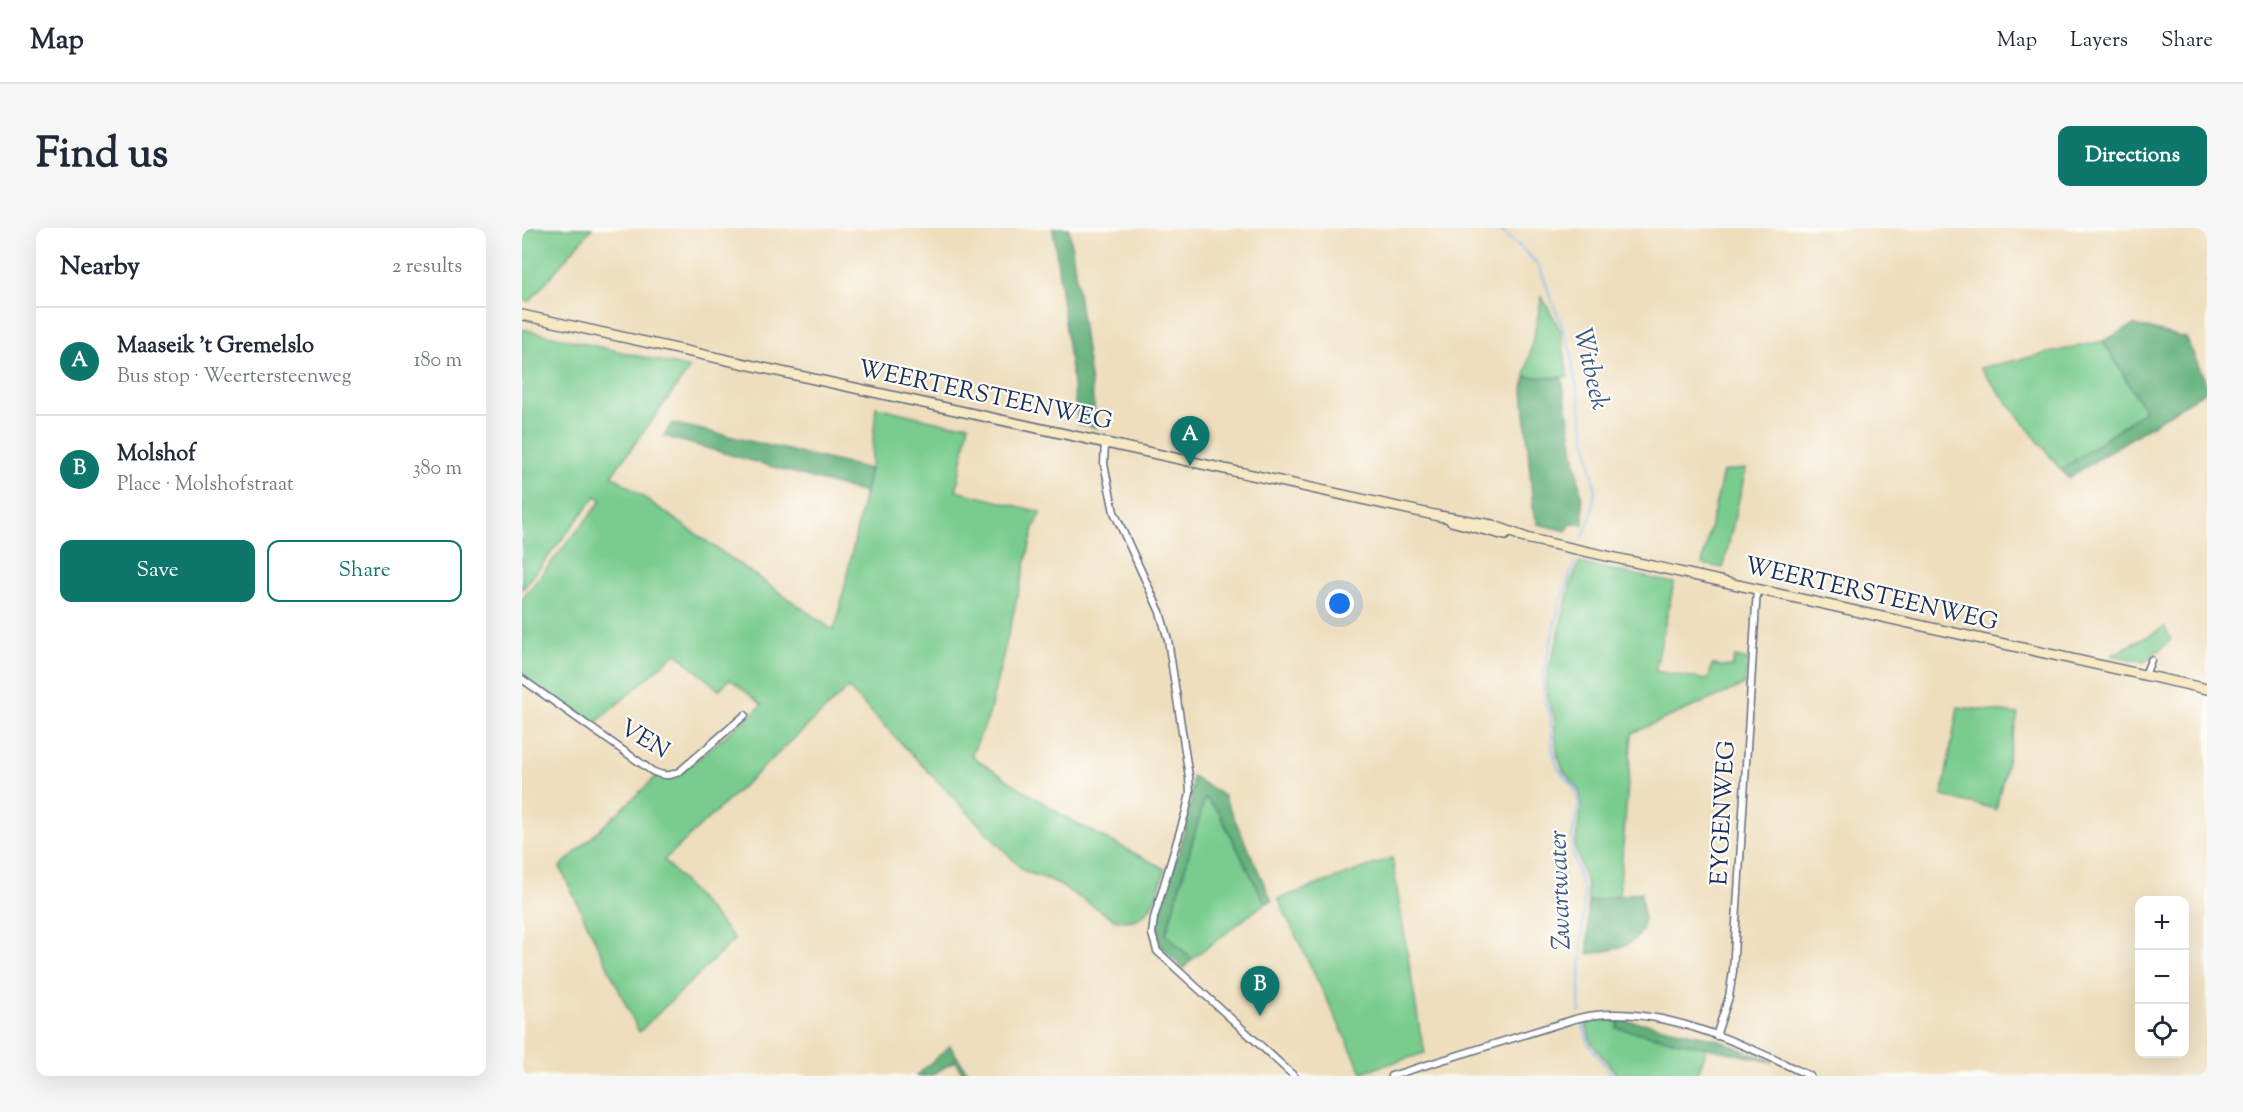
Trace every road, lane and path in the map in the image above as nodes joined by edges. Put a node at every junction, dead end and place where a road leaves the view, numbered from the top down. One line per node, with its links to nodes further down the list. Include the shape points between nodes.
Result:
1 (522, 315): 2 (main road, WEERTERSTEENWEG)
2 (1105, 442): 3 (main road, WEERTERSTEENWEG, via 1492,525 1527,538); 10 (street, via 1104,464 1114,512 1160,612 1168,640 1189,777 1186,811 1154,918 1152,934 1157,951)
3 (1757, 589): 5 (main road, WEERTERSTEENWEG); 9 (street, EYGENWEG, via 1733,971)
4 (2151, 660): 5 (street)
5 (2145, 675): 7 (main road, WEERTERSTEENWEG)
6 (522, 679): 8 (street, VEN, via 661,775 680,771)
7 (2207, 689)
8 (745, 715)
9 (1716, 1036): 11 (street, via 1680,1024 1603,1013); 12 (street)
10 (1294, 1076)
11 (1391, 1076)
12 (1810, 1076)

